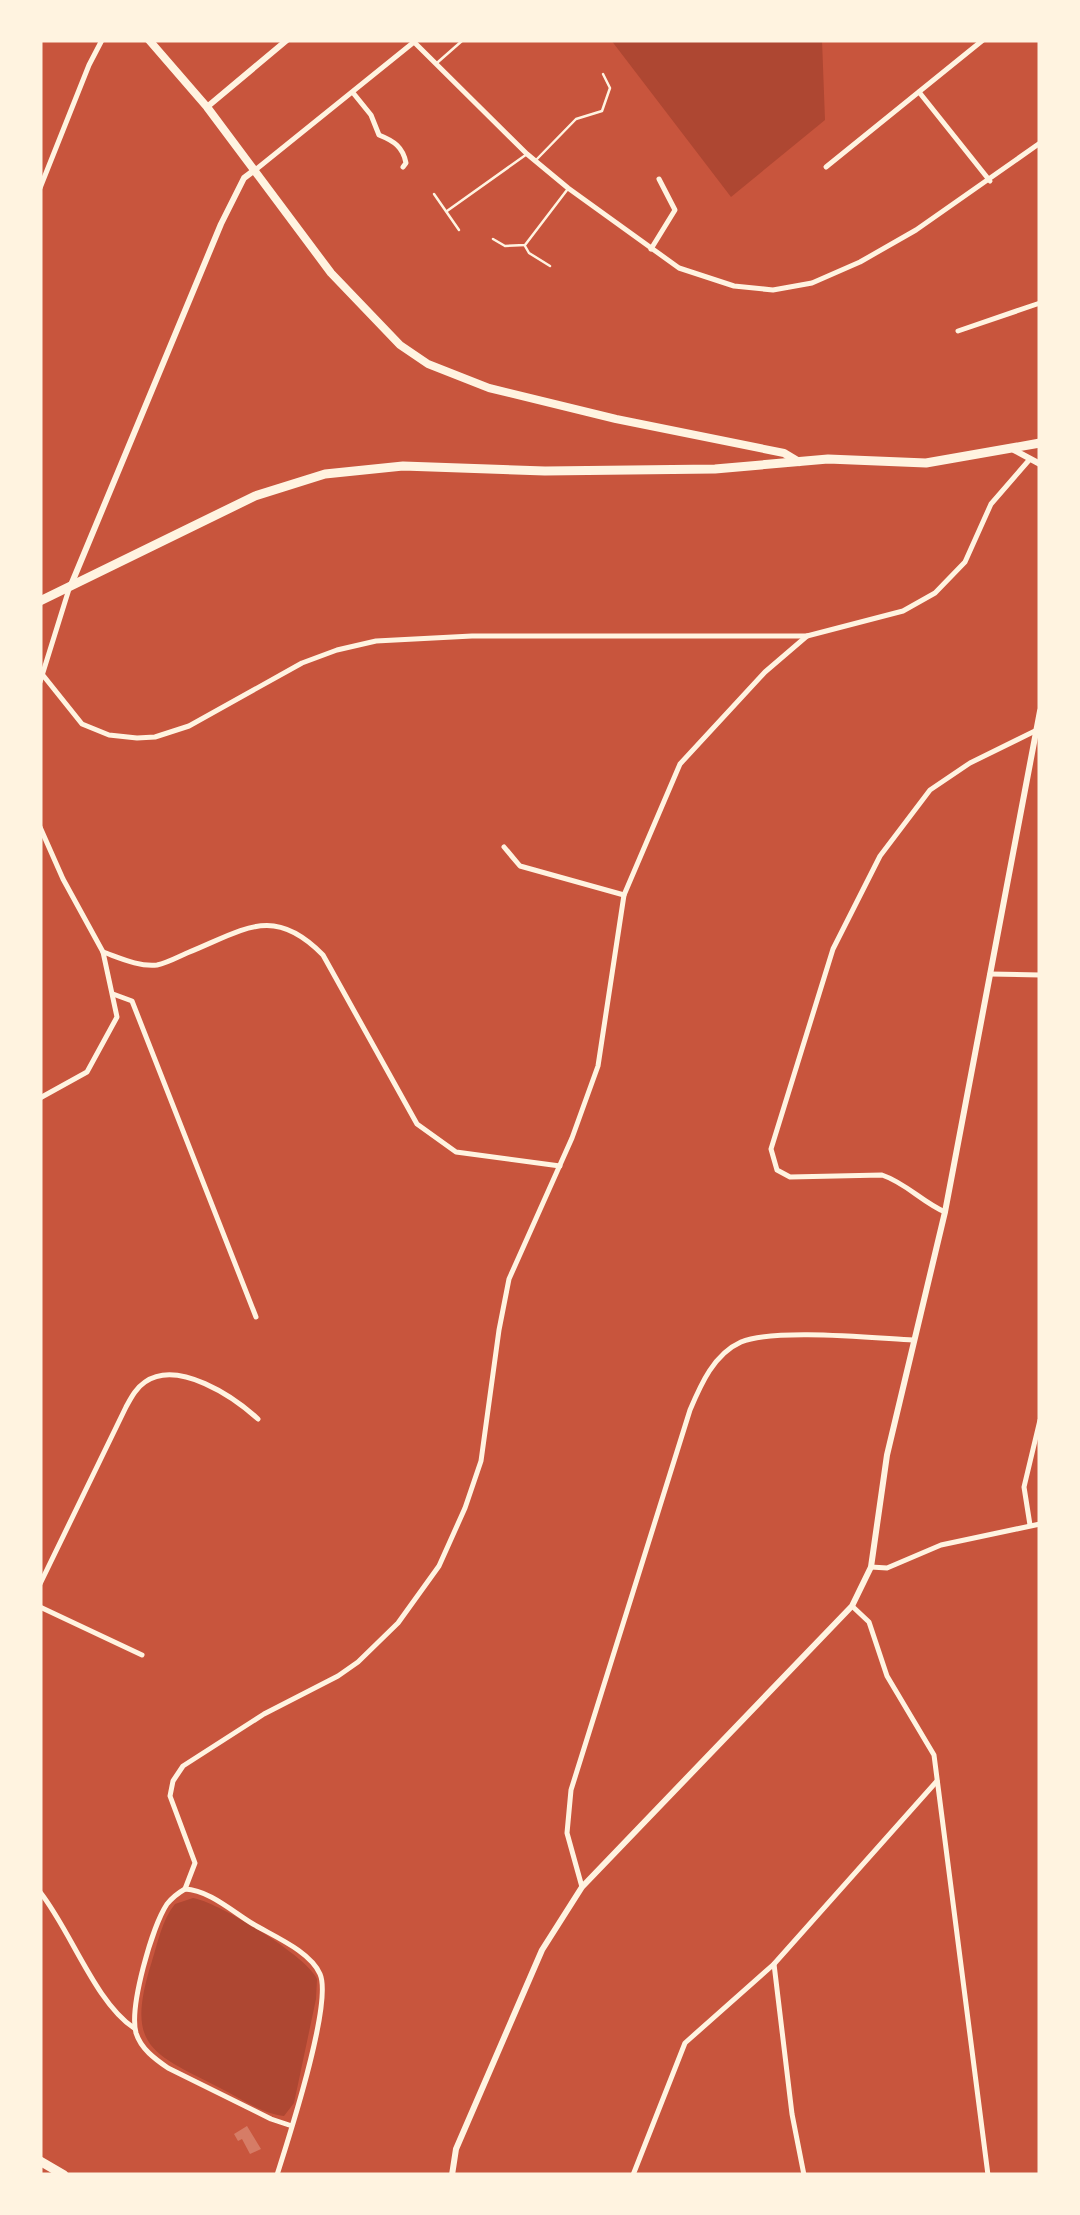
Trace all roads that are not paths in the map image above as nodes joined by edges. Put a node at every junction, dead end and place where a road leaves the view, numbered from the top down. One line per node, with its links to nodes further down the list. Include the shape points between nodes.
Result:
1 (102, 40): 19 (street)
2 (149, 40): 10 (main road)
3 (286, 40): 10 (street)
4 (464, 40): 6 (lane)
5 (983, 40): 8 (street)
6 (437, 63): 9 (street, via 414,42); 12 (street)
7 (603, 74): 13 (lane, via 610,88 602,111 576,119)
8 (919, 92): 15 (street); 18 (street)
9 (354, 93): 14 (street, via 379,136 405,154); 16 (street)
10 (207, 107): 16 (main road)
11 (1040, 143): 18 (street)
12 (527, 154): 13 (street); 22 (lane)
13 (535, 161): 20 (street)
14 (403, 167)
15 (826, 167)
16 (252, 172): 33 (main road, via 330,273 400,345 428,364 490,388); 35 (street, via 221,224)
17 (659, 179): 26 (street, via 675,210)
18 (990, 182): 26 (street, via 812,284 734,286 679,268)
19 (40, 188)
20 (568, 188): 25 (lane); 26 (street)
21 (434, 194): 22 (lane)
22 (447, 211): 23 (lane)
23 (459, 230)
24 (493, 239): 25 (lane)
25 (524, 245): 27 (lane)
26 (652, 250)
27 (550, 266)
28 (1040, 302): 29 (street)
29 (958, 331)
30 (1040, 443): 31 (main road)
31 (1014, 450): 32 (street); 33 (main road, via 926,462)
32 (1030, 459): 34 (street); 37 (street, via 991,504 965,562 935,593 903,611)
33 (800, 462): 35 (main road, via 696,470 403,466 325,474 256,496)
34 (1040, 464)
35 (70, 586): 36 (main road); 38 (street)
36 (40, 600)
37 (807, 636): 38 (street, via 376,641 321,656 189,726 137,738 82,724); 43 (street, via 680,764)
38 (41, 678)
39 (1040, 711): 40 (street)
40 (1037, 730): 45 (street); 50 (street, via 930,790 880,856 833,949 770,1149 777,1170 790,1176 882,1176)
41 (40, 827): 44 (street)
42 (504, 847): 43 (street, via 520,866)
43 (624, 894): 49 (street, via 598,1066)
44 (103, 952): 47 (street); 49 (street, via 158,965 258,924 287,927 323,955 417,1124 456,1152)
45 (990, 974): 46 (street); 50 (street)
46 (1040, 975)
47 (113, 994): 48 (street, via 117,1017 87,1072); 51 (street, via 132,1001)
48 (40, 1098)
49 (560, 1166): 64 (street, via 509,1280 481,1461 439,1566 398,1623 358,1662 213,1744 176,1774 170,1796 195,1863)
50 (945, 1212): 52 (street)
51 (256, 1317)
52 (916, 1340): 57 (street, via 886,1455); 63 (street, via 789,1335 740,1342 706,1372 571,1790 567,1833)
53 (258, 1419): 58 (street, via 232,1395 176,1375 141,1384)
54 (1040, 1420): 55 (street, via 1024,1488)
55 (1030, 1524): 56 (street); 57 (street)
56 (1040, 1524)
57 (871, 1567): 59 (street)
58 (40, 1584)
59 (852, 1606): 62 (street, via 868,1622 887,1676 934,1755); 63 (street)
60 (40, 1608): 61 (street)
61 (142, 1656)
62 (936, 1781): 66 (street); 75 (street)
63 (582, 1887): 72 (street, via 542,1950 456,2149)
64 (185, 1889): 67 (street, via 164,1908 141,1975); 68 (street, via 249,1921 320,1974 321,2006)
65 (40, 1892): 67 (street, via 109,2003)
66 (774, 1964): 73 (street, via 686,2043); 74 (street)
67 (135, 2029): 68 (street, via 144,2048 168,2068)
68 (292, 2126): 71 (street)
69 (40, 2160): 70 (main road)
70 (64, 2175)
71 (277, 2175)
72 (452, 2175)
73 (633, 2175)
74 (804, 2175)
75 (988, 2175)

